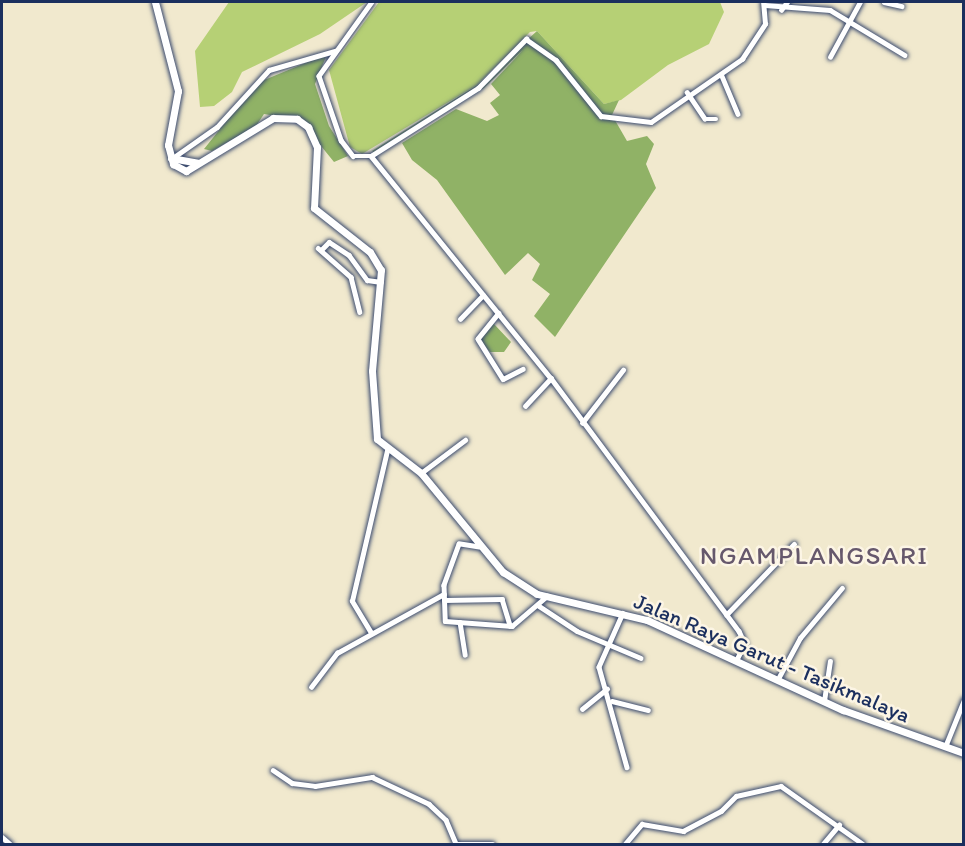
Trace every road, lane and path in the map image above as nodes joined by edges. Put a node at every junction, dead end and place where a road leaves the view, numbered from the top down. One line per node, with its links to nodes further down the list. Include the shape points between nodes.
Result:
1 (155, 2): 18 (main road, via 178,91 168,138)
2 (372, 2): 10 (street)
3 (787, 2): 8 (street)
4 (857, 2): 9 (street)
5 (884, 2): 7 (street)
6 (764, 3): 8 (street); 13 (street, via 765,24 756,42)
7 (902, 6)
8 (781, 10): 9 (street, via 821,8)
9 (848, 22): 11 (street); 12 (street)
10 (335, 51): 17 (street, via 319,76 325,104 349,154); 18 (street, via 269,70 217,127)
11 (905, 55)
12 (830, 57)
13 (722, 76): 14 (street); 15 (street)
14 (687, 92): 16 (street, via 705,119); 17 (street, via 651,122 607,120 556,60 526,39 478,88)
15 (738, 114)
16 (716, 119)
17 (371, 156): 20 (street)
18 (171, 158): 19 (main road, Jalan Raya Garut - Tasikmalaya, via 198,163 273,118 304,122 317,147 314,208 374,256)
19 (381, 282): 21 (street, via 367,280 348,255 328,242 319,249 351,277); 30 (main road, Jalan Raya Garut - Tasikmalaya, via 372,397 376,435)
20 (483, 295): 22 (street); 23 (street)
21 (360, 312)
22 (499, 314): 24 (street, via 477,339 503,379); 26 (street)
23 (460, 319)
24 (523, 369)
25 (623, 370): 28 (street)
26 (551, 378): 27 (street); 28 (street)
27 (525, 406)
28 (582, 423): 39 (street)
29 (465, 440): 31 (street)
30 (387, 450): 31 (main road, Jalan Raya Garut - Tasikmalaya); 42 (street, via 352,601)
31 (421, 474): 33 (main road, Jalan Raya Garut - Tasikmalaya)
32 (794, 544): 39 (street)
33 (479, 547): 35 (main road, Jalan Raya Garut - Tasikmalaya, via 516,582); 36 (street, via 459,544)
34 (842, 588): 48 (street, via 800,639)
35 (547, 596): 37 (street); 38 (main road, Jalan Raya Garut - Tasikmalaya)
36 (444, 597): 40 (street, via 443,619); 41 (street, via 502,599); 42 (street)
37 (539, 606): 41 (street); 43 (street)
38 (622, 613): 43 (street); 46 (main road, Jalan Raya Garut - Tasikmalaya)
39 (726, 615): 46 (street, via 745,641)
40 (460, 622): 41 (street); 44 (street)
41 (510, 626)
42 (371, 633): 49 (street, via 335,654)
43 (605, 643): 45 (street); 50 (street, via 599,667)
44 (465, 654)
45 (641, 658)
46 (738, 658): 48 (main road, Jalan Raya Garut - Tasikmalaya)
47 (830, 661): 53 (street)
48 (779, 677): 53 (main road, Jalan Raya Garut - Tasikmalaya)
49 (311, 687)
50 (607, 689): 52 (street); 54 (street)
51 (963, 700): 56 (street)
52 (612, 701): 55 (street); 58 (street)
53 (824, 701): 56 (main road, Jalan Raya Garut - Tasikmalaya)
54 (582, 709)
55 (648, 710)
56 (945, 748): 57 (main road, Jalan Raya Garut - Tasikmalaya)
57 (963, 753)
58 (627, 767)
59 (273, 770): 63 (street, via 292,783 315,786 372,777 429,804 446,820 456,844)
60 (838, 826): 64 (street, via 781,786 736,796 722,811 683,831 642,824); 65 (street); 66 (street)
61 (2, 837): 62 (street)
62 (10, 844)
63 (493, 844)
64 (625, 844)
65 (824, 844)
66 (863, 844)

